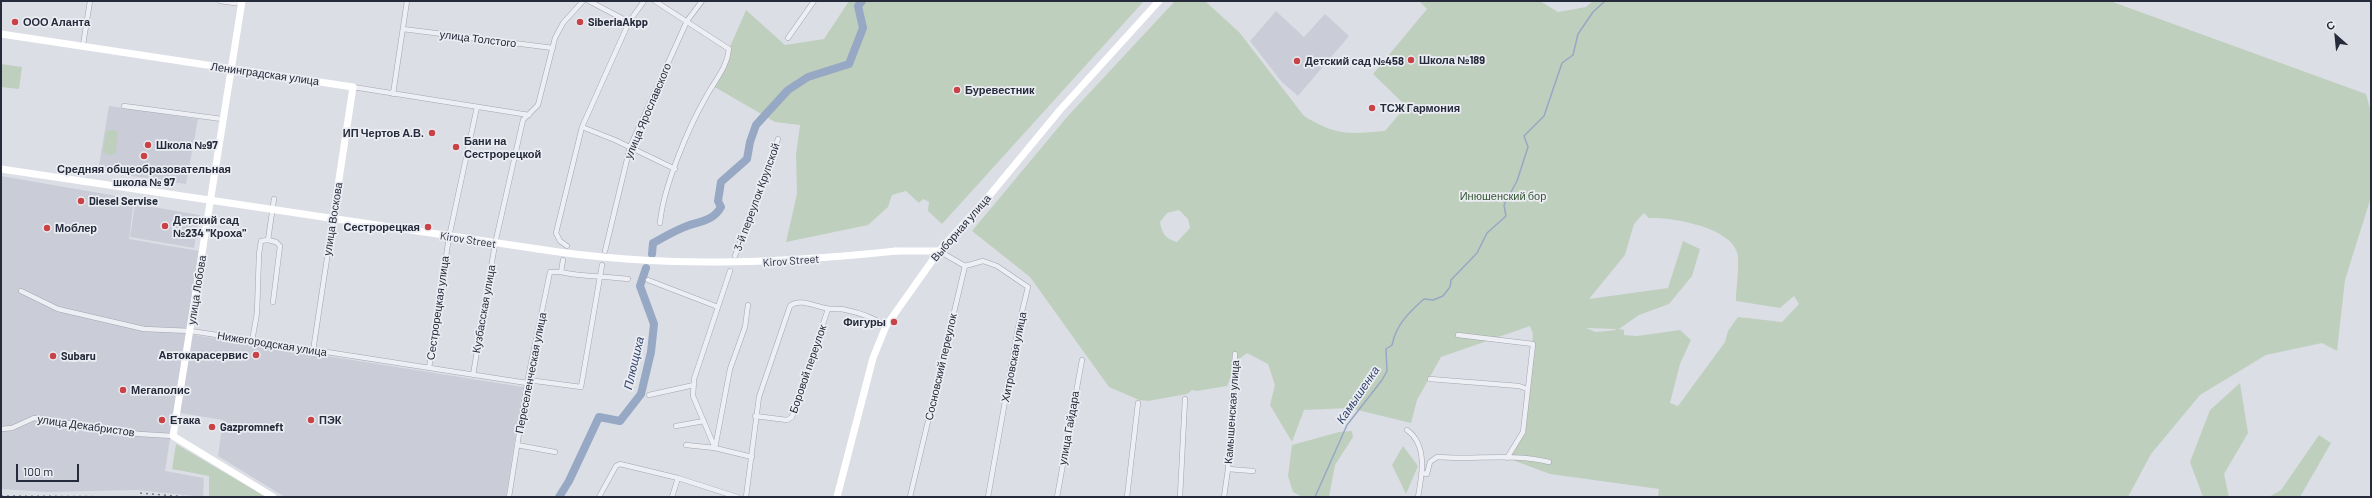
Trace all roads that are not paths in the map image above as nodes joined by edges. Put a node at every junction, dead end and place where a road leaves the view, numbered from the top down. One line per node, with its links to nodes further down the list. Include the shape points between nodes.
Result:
1 (90, 1): 17 (street)
2 (220, 1): 11 (street)
3 (407, 1): 14 (street)
4 (583, 1): 18 (street, Кузбасская улица, via 563,23)
5 (589, 1): 13 (street)
6 (644, 1): 13 (street)
7 (655, 1): 12 (street)
8 (702, 1): 12 (street, улица Ярославского)
9 (814, 1): 16 (street)
10 (1159, 1): 41 (main road, Выборная улица, via 1065,104 989,196)
11 (242, 3): 19 (main road, улица Лобова)
12 (687, 21): 28 (street, улица Ярославского); 30 (street, via 729,49 728,62 701,107)
13 (629, 22): 26 (street)
14 (403, 29): 18 (street, улица Толстого); 21 (street)
15 (1, 34): 17 (main road, Ленинградская улица)
16 (788, 38)
17 (83, 45): 19 (main road, Ленинградская улица)
18 (553, 48): 24 (street, Кузбасская улица, via 538,105)
19 (230, 69): 20 (main road, Ленинградская улица); 25 (main road, улица Лобова)
20 (353, 87): 21 (street, Ленинградская улица); 34 (main road, улица Воскова)
21 (393, 94): 23 (street, Ленинградская улица)
22 (124, 106): 25 (street)
23 (478, 107): 24 (street, Ленинградская улица); 36 (street, Сестрорецкая улица)
24 (530, 115): 38 (street, Кузбасская улица, via 523,120)
25 (222, 119): 32 (main road, улица Лобова)
26 (582, 127): 28 (street); 39 (street, via 556,233 560,241)
27 (778, 139): 42 (street, 3-й переулок Крупской)
28 (630, 147): 30 (street); 40 (street, улица Ярославского)
29 (1, 169): 32 (main road, Kirov Street)
30 (675, 169): 35 (street)
31 (274, 199): 33 (street)
32 (211, 201): 33 (main road, Kirov Street); 57 (main road, улица Лобова)
33 (272, 210): 34 (main road, Kirov Street); 37 (street)
34 (333, 219): 36 (main road, Kirov Street); 60 (street, улица Воскова)
35 (660, 223)
36 (449, 236): 38 (main road, Kirov Street); 63 (street, Сестрорецкая улица)
37 (268, 240): 52 (street, via 280,246); 59 (street, via 262,241 259,254 257,313)
38 (495, 244): 41 (main road, Kirov Street, bridge, via 632,260 716,263 805,261 896,251); 64 (street, Кузбасская улица)
39 (567, 246)
40 (605, 251)
41 (939, 251): 45 (street); 56 (main road, Выборная улица)
42 (735, 256)
43 (563, 260): 47 (street)
44 (602, 265): 48 (street)
45 (965, 266): 97 (street, Сосновский переулок); 98 (street, Хитровская улица, via 983,262 997,266 1028,287 1018,328)
46 (730, 270): 54 (street)
47 (561, 272): 48 (street); 66 (street, Переселенческая улица, via 550,272)
48 (600, 275): 49 (street); 66 (street, Нижегородская улица, via 581,387)
49 (628, 279)
50 (648, 280): 54 (street)
51 (21, 291): 57 (street, Нижегородская улица, via 58,309 144,329)
52 (273, 302)
53 (748, 305): 80 (street, via 745,327 730,368)
54 (718, 307): 67 (street)
55 (828, 309): 56 (street, via 845,309 871,317); 72 (street, Боровой переулок, via 792,417 787,420); 72 (street, via 795,302 788,308 761,390)
56 (886, 326): 96 (main road, Выборная улица, via 873,358)
57 (190, 331): 59 (street, Нижегородская улица); 77 (main road, улица Лобова)
58 (1458, 336): 68 (street, via 1533,344)
59 (252, 341): 60 (street, Нижегородская улица)
60 (313, 351): 63 (street, Нижегородская улица)
61 (1235, 354): 85 (street, Камышенская улица)
62 (1082, 360): 99 (street, улица Гайдара)
63 (429, 368): 64 (street, Нижегородская улица)
64 (473, 375): 66 (street, Нижегородская улица)
65 (1430, 379): 68 (street)
66 (527, 382): 78 (street, Переселенческая улица)
67 (694, 385): 69 (street); 73 (street, via 694,396)
68 (1527, 389): 83 (street, via 1523,432)
69 (649, 395)
70 (1185, 398): 101 (street)
71 (1138, 403): 100 (street)
72 (756, 416): 82 (street)
73 (704, 421): 74 (street); 80 (street)
74 (676, 426)
75 (1, 429): 77 (street, улица Декабристов, via 12,428 34,418 139,434)
76 (1407, 430): 87 (street, via 1416,440 1422,459)
77 (172, 436): 90 (main road)
78 (517, 445): 81 (street); 91 (street, Переселенческая улица)
79 (686, 445): 80 (street)
80 (715, 448): 82 (street)
81 (555, 452)
82 (752, 458): 95 (street)
83 (1507, 458): 84 (street, via 1520,456); 87 (street, via 1437,458 1430,462 1427,474)
84 (1549, 462)
85 (1228, 469): 86 (street, Камышенская улица); 102 (street, Камышенская улица)
86 (1252, 471)
87 (1422, 473): 103 (street)
88 (678, 478): 89 (street); 92 (street, via 620,464 616,466); 93 (street)
89 (730, 496): 94 (street)
90 (273, 497)
91 (509, 497)
92 (599, 497)
93 (672, 497)
94 (737, 497)
95 (746, 497)
96 (837, 497)
97 (910, 497)
98 (988, 497)
99 (1057, 497)
100 (1127, 497)
101 (1180, 497)
102 (1224, 497)
103 (1418, 497)

